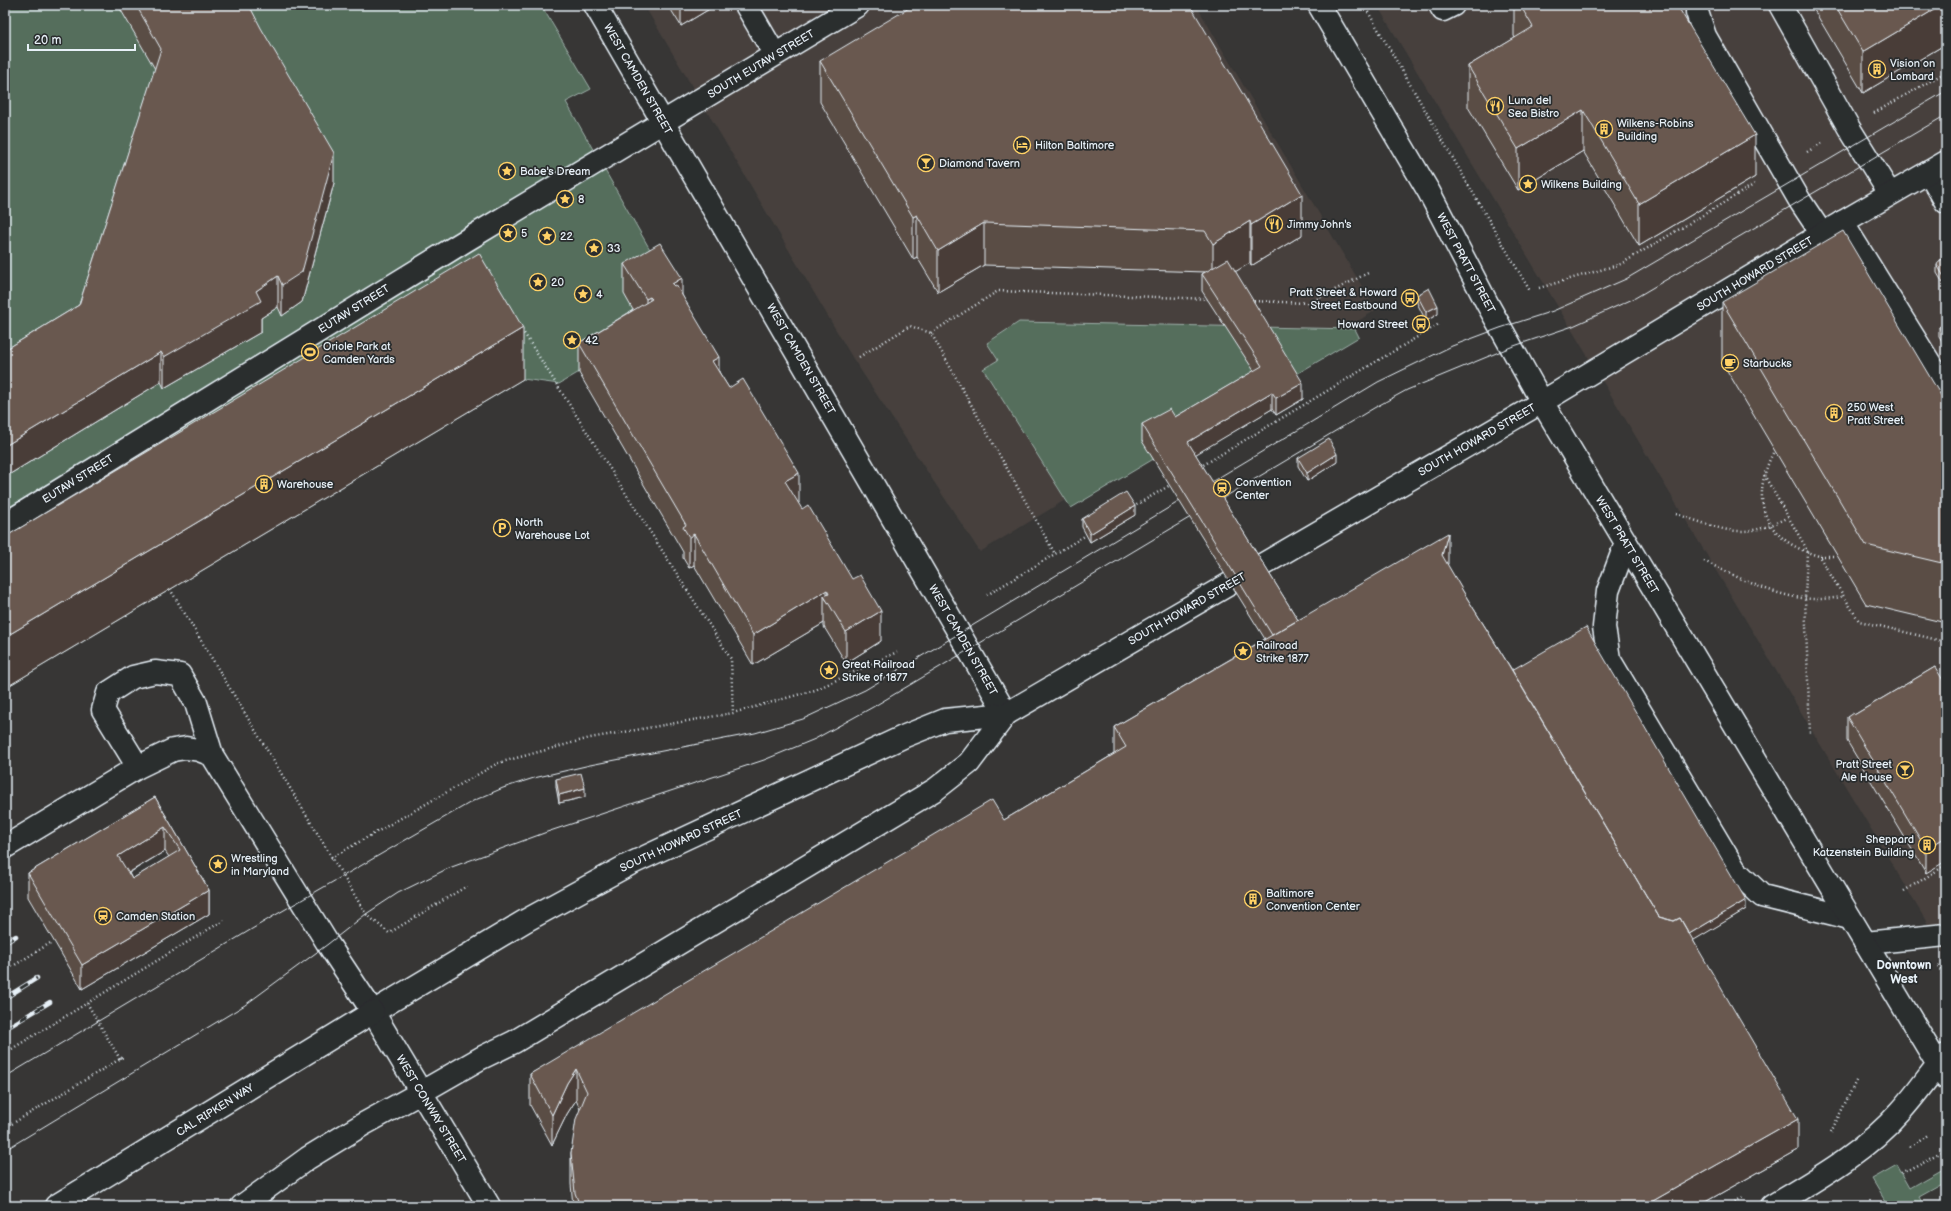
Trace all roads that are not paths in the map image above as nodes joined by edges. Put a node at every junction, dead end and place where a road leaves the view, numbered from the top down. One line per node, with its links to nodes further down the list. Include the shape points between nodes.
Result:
1 (595, 5): 10 (main road, WEST CAMDEN STREET)
2 (746, 5): 9 (main road)
3 (858, 5): 9 (main road, SOUTH EUTAW STREET)
4 (1318, 5): 17 (main road, WEST PRATT STREET, via 1429,192)
5 (1440, 5): 6 (main road, via 1443,10)
6 (1453, 5)
7 (1698, 5): 15 (main road, via 1697,12 1706,36 1800,201)
8 (1780, 5): 12 (main road, via 1849,128)
9 (775, 55): 10 (main road, SOUTH EUTAW STREET)
10 (663, 122): 18 (main road, EUTAW STREET, via 431,261); 20 (main road, WEST CAMDEN STREET)
11 (1937, 167): 12 (main road, SOUTH HOWARD STREET); 13 (main road)
12 (1890, 194): 14 (main road, SOUTH HOWARD STREET)
13 (1946, 202)
14 (1842, 222): 15 (main road, SOUTH HOWARD STREET); 16 (main road)
15 (1822, 234): 17 (main road, SOUTH HOWARD STREET)
16 (1946, 389)
17 (1542, 402): 19 (main road, WEST PRATT STREET); 20 (main road, SOUTH HOWARD STREET)
18 (5, 524)
19 (1626, 543): 24 (main road, WEST PRATT STREET); 24 (main road, via 1608,591 1604,627 1609,659 1735,870 1762,896)
20 (1006, 714): 27 (main road, SOUTH HOWARD STREET, via 944,720 649,855 525,921); 29 (main road, SOUTH HOWARD STREET, via 969,763 936,789 514,1042)
21 (212, 755): 22 (main road, via 186,748 173,750); 22 (main road, WEST CONWAY STREET, via 196,703 180,675 155,672 133,677 108,693 103,710); 27 (main road, WEST CONWAY STREET, via 328,944)
22 (138, 767): 23 (main road)
23 (5, 847)
24 (1850, 918): 26 (main road, WEST PRATT STREET)
25 (1946, 935): 26 (main road)
26 (1865, 943): 28 (main road, WEST PRATT STREET)
27 (373, 1012): 29 (main road, WEST CONWAY STREET); 30 (main road, CAL RIPKEN WAY)
28 (1943, 1066): 33 (main road, via 1878,1134 1828,1172)
29 (420, 1093): 31 (main road, via 308,1158); 32 (main road, WEST CONWAY STREET)
30 (56, 1206)
31 (242, 1206)
32 (489, 1206)
33 (1772, 1206)

